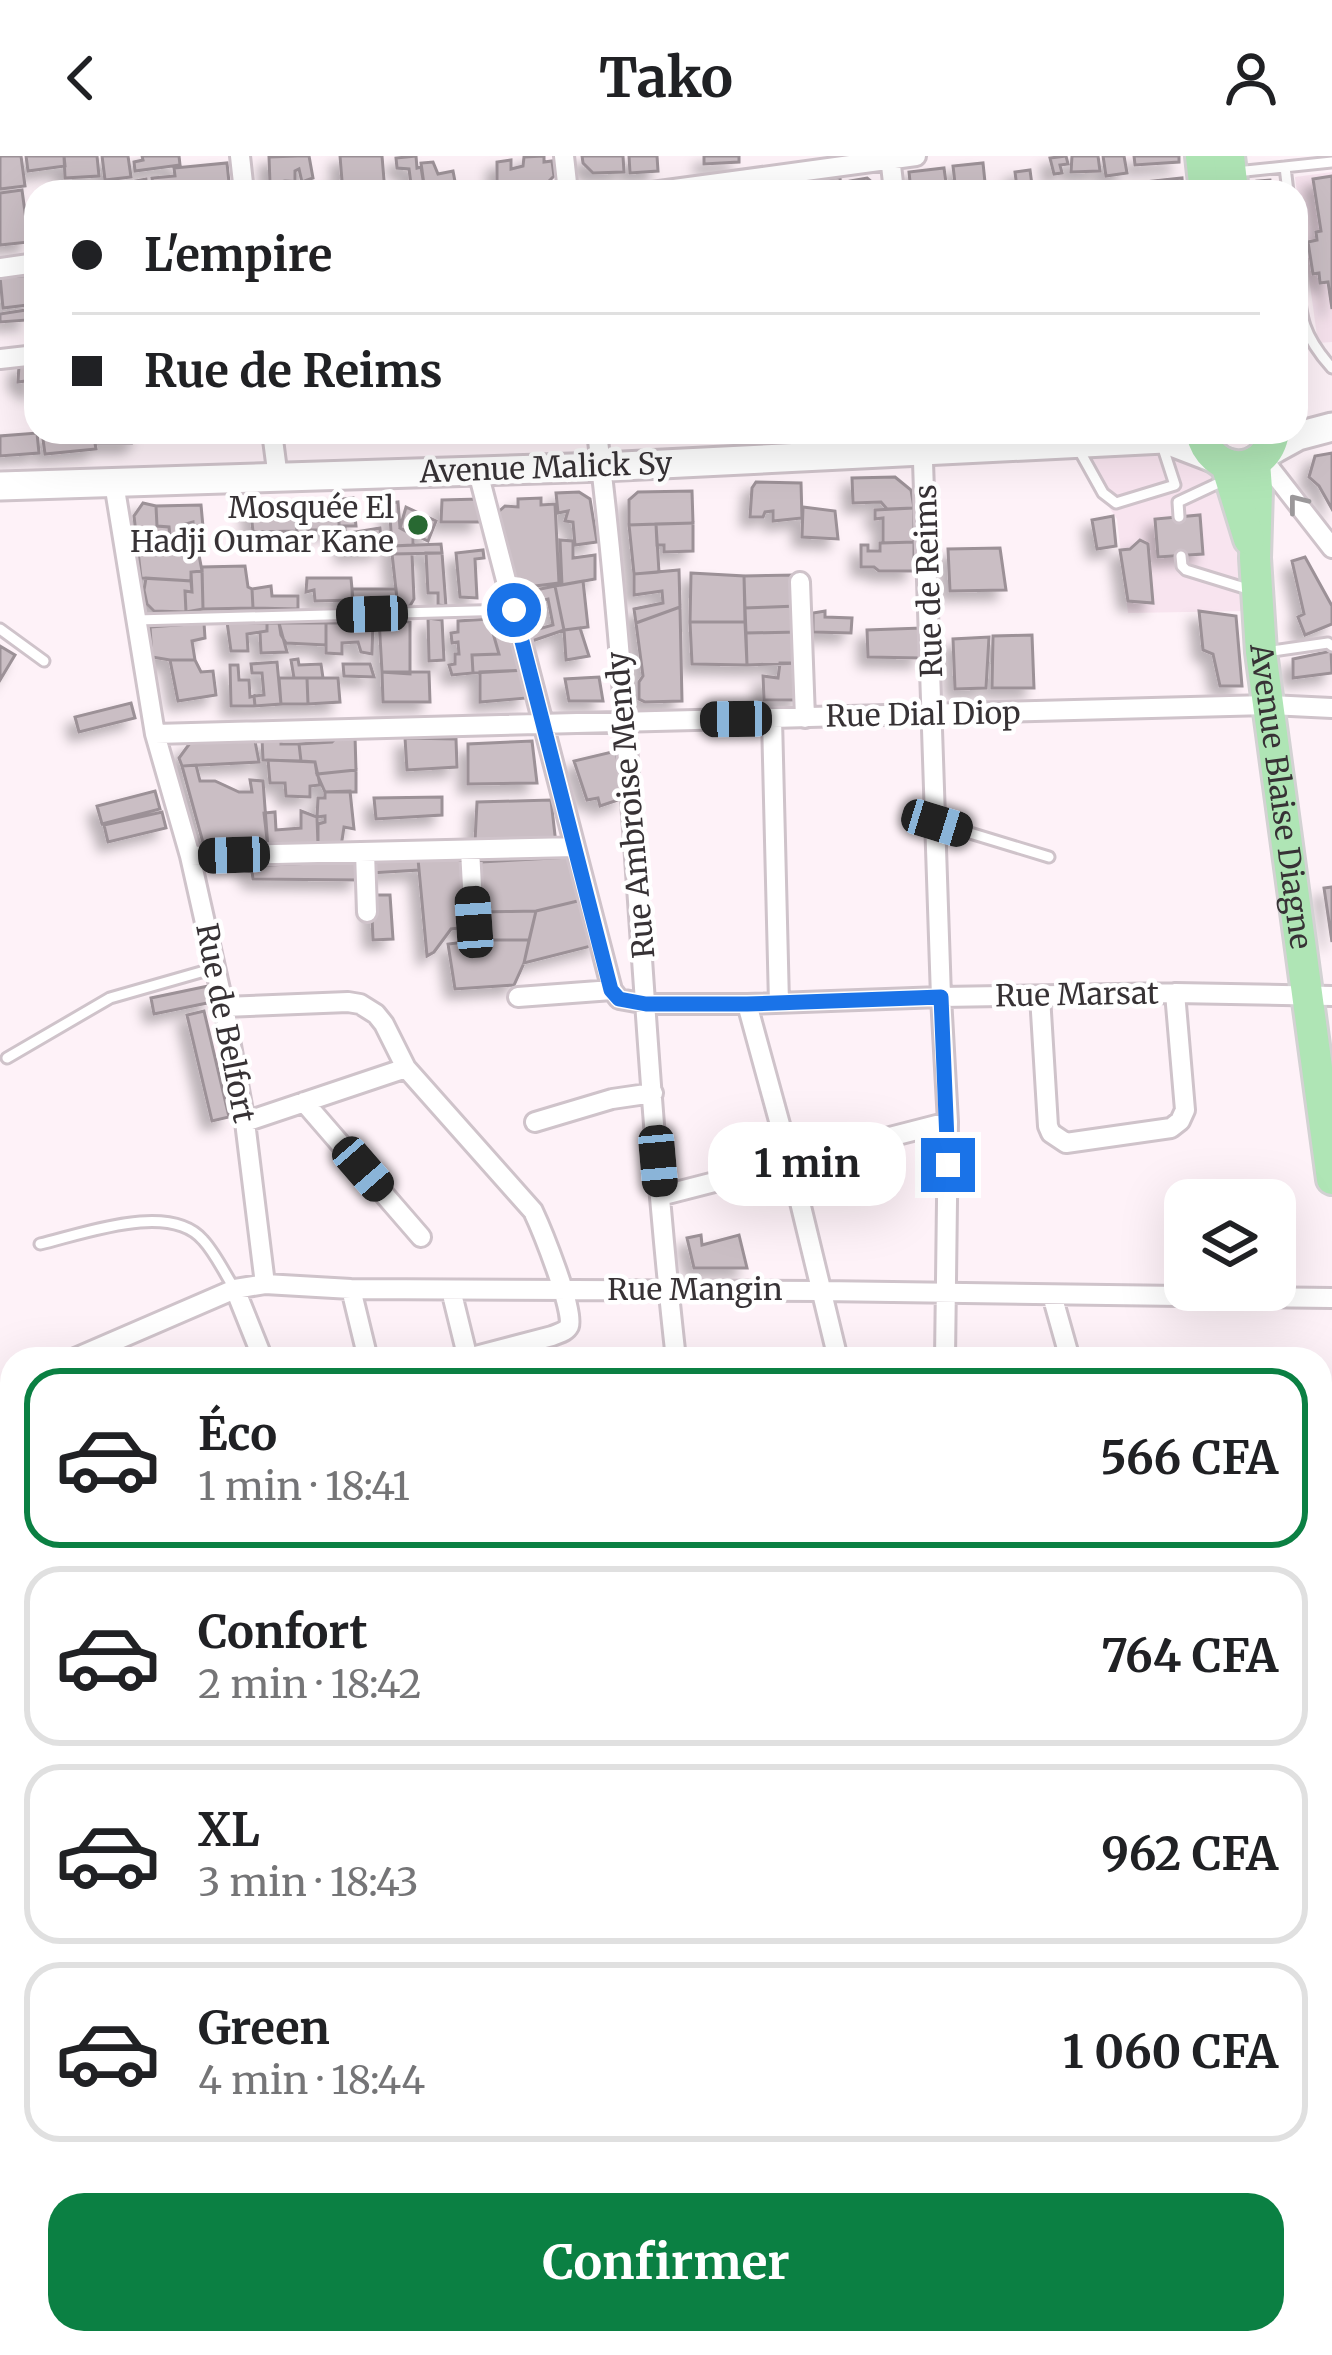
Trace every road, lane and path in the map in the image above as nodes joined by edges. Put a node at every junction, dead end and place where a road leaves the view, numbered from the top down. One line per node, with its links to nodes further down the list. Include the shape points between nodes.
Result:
1 (916, 156): 3 (street)
2 (1202, 156): 6 (main road)
3 (890, 158): 7 (street)
4 (1332, 162): 5 (lane)
5 (1286, 167): 6 (lane); 8 (lane)
6 (1224, 178)
7 (736, 180)
8 (1287, 180)
9 (1308, 335): 10 (lane)
10 (1332, 368)
11 (274, 444): 22 (street)
12 (599, 444): 20 (street, Rue Ambroise Mendy)
13 (898, 444): 20 (main road, Avenue Malick Sy)
14 (924, 444): 40 (street, Rue de Reims)
15 (1075, 444): 24 (lane, via 1116,503)
16 (1168, 444): 24 (lane)
17 (1196, 444): 19 (main road, Avenue Malick Sy)
18 (1274, 444): 19 (main road)
19 (1241, 455): 26 (lane); 28 (street, one-way to 19); 31 (main road, Avenue Blaise Diagne)
20 (602, 467): 21 (main road, Avenue Malick Sy); 43 (street, Rue Ambroise Mendy)
21 (478, 472): 22 (main road, Avenue Malick Sy); 32 (street)
22 (278, 478): 23 (main road, Avenue Malick Sy)
23 (114, 483): 25 (main road, Avenue Malick Sy); 33 (street, Rue de Belfort)
24 (1175, 485): 26 (lane)
25 (0, 486)
26 (1178, 502): 27 (lane)
27 (1179, 517)
28 (1332, 548)
29 (1181, 556): 31 (lane, via 1186,570)
30 (800, 582): 41 (street)
31 (1257, 591): 36 (main road, Avenue Blaise Diagne)
32 (514, 610): 33 (lane); 44 (street)
33 (136, 620): 45 (street, Rue de Belfort)
34 (0, 629): 37 (lane)
35 (1332, 646): 36 (lane)
36 (1261, 652): 38 (main road, Avenue Blaise Diagne)
37 (44, 661)
38 (1268, 705): 39 (street, Rue Dial Diop); 40 (street, Rue Dial Diop); 57 (main road, Avenue Blaise Diagne)
39 (1332, 708)
40 (932, 715): 41 (street, Rue Dial Diop); 46 (street, Rue de Reims)
41 (805, 718): 42 (street, Rue Dial Diop)
42 (772, 719): 43 (street, Rue Dial Diop); 61 (street)
43 (626, 721): 44 (street, Rue Dial Diop); 62 (street, Rue Ambroise Mendy)
44 (543, 723): 45 (street, Rue Dial Diop); 47 (street)
45 (155, 734): 50 (street, Rue de Belfort)
46 (937, 823): 51 (lane); 60 (street, Rue de Reims)
47 (575, 847): 48 (street); 55 (street)
48 (470, 850): 49 (street); 53 (street)
49 (365, 852): 50 (street); 52 (street)
50 (190, 856): 54 (street, Rue de Belfort)
51 (1049, 857)
52 (367, 912)
53 (474, 922)
54 (215, 968): 64 (street, Rue de Belfort); 65 (lane, via 110,998)
55 (611, 990): 59 (street); 62 (street, Rue Marsat)
56 (1175, 993): 57 (street, Rue Marsat); 58 (street, Rue Marsat); 58 (street, via 1180,1121 1066,1143 1048,1126)
57 (1319, 995): 73 (main road, Avenue Blaise Diagne)
58 (1040, 996): 60 (street, Rue Marsat)
59 (518, 997)
60 (941, 997): 61 (street, Rue Marsat); 71 (street, Rue de Reims)
61 (778, 1003): 63 (street, Rue Marsat)
62 (646, 1004): 63 (street, Rue Marsat); 67 (street, Rue Ambroise Mendy)
63 (747, 1004): 72 (street)
64 (224, 1007): 66 (street, via 360,1004 384,1024); 69 (street, Rue de Belfort)
65 (7, 1058)
66 (406, 1068): 68 (street); 80 (street, via 533,1211)
67 (653, 1093): 70 (street); 74 (street, Rue Ambroise Mendy)
68 (304, 1102): 69 (street); 75 (street)
69 (245, 1122): 77 (street, Rue de Belfort)
70 (535, 1122)
71 (948, 1122): 72 (street); 84 (street, Rue de Reims)
72 (790, 1161): 74 (street); 83 (street)
73 (1332, 1179)
74 (660, 1196): 82 (street, Rue Ambroise Mendy)
75 (421, 1237)
76 (40, 1244): 78 (lane, via 175,1221 201,1236)
77 (265, 1284): 78 (street, Rue Mangin); 79 (street, Rue Mangin)
78 (235, 1289): 87 (street, Rue Mangin); 88 (street)
79 (352, 1289): 81 (street, Rue Mangin); 89 (street)
80 (562, 1289): 81 (street, Rue Mangin); 82 (street, Rue Mangin); 91 (street, via 565,1331)
81 (452, 1290): 90 (street)
82 (669, 1291): 83 (street, Rue Mangin); 92 (street, Rue Ambroise Mendy)
83 (821, 1291): 84 (street, Rue Mangin); 93 (street)
84 (948, 1293): 85 (street, Rue Mangin); 94 (street, Rue de Reims)
85 (1052, 1294): 86 (street, Rue Mangin); 95 (street)
86 (1332, 1298)
87 (102, 1347)
88 (258, 1347)
89 (365, 1347)
90 (465, 1347)
91 (508, 1347)
92 (675, 1347)
93 (835, 1347)
94 (946, 1347)
95 (1067, 1347)

